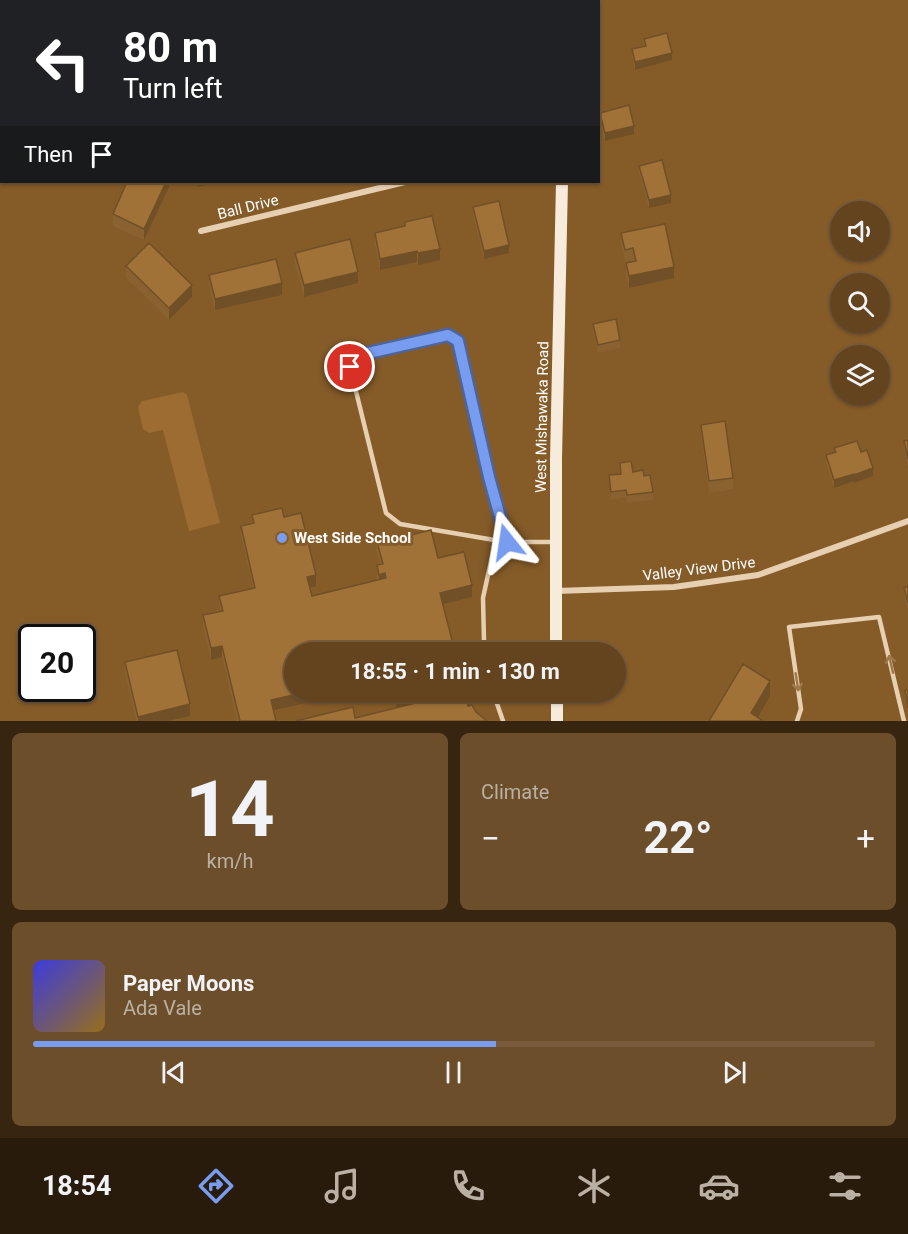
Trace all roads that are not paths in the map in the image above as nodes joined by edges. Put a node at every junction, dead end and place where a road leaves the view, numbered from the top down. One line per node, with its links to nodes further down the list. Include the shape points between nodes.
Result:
1 (401, 183): 3 (street, Ball Drive)
2 (562, 183): 6 (main road, West Mishawaka Road)
3 (201, 231)
4 (908, 521): 7 (street, Valley View Drive, via 758,575 674,587)
5 (507, 542): 5 (lane, via 458,341 448,335 355,356 350,367 386,513 400,524); 6 (lane); 8 (lane, via 494,552 483,598)
6 (556, 542): 7 (main road, West Mishawaka Road)
7 (556, 591): 9 (main road, West Mishawaka Road)
8 (484, 642)
9 (556, 642)
10 (496, 702): 12 (lane)
11 (557, 702): 13 (main road)
12 (503, 721)
13 (557, 721)
14 (797, 721): 15 (lane, one-way to 14, via 879,617 789,627 801,709)
15 (904, 721)

